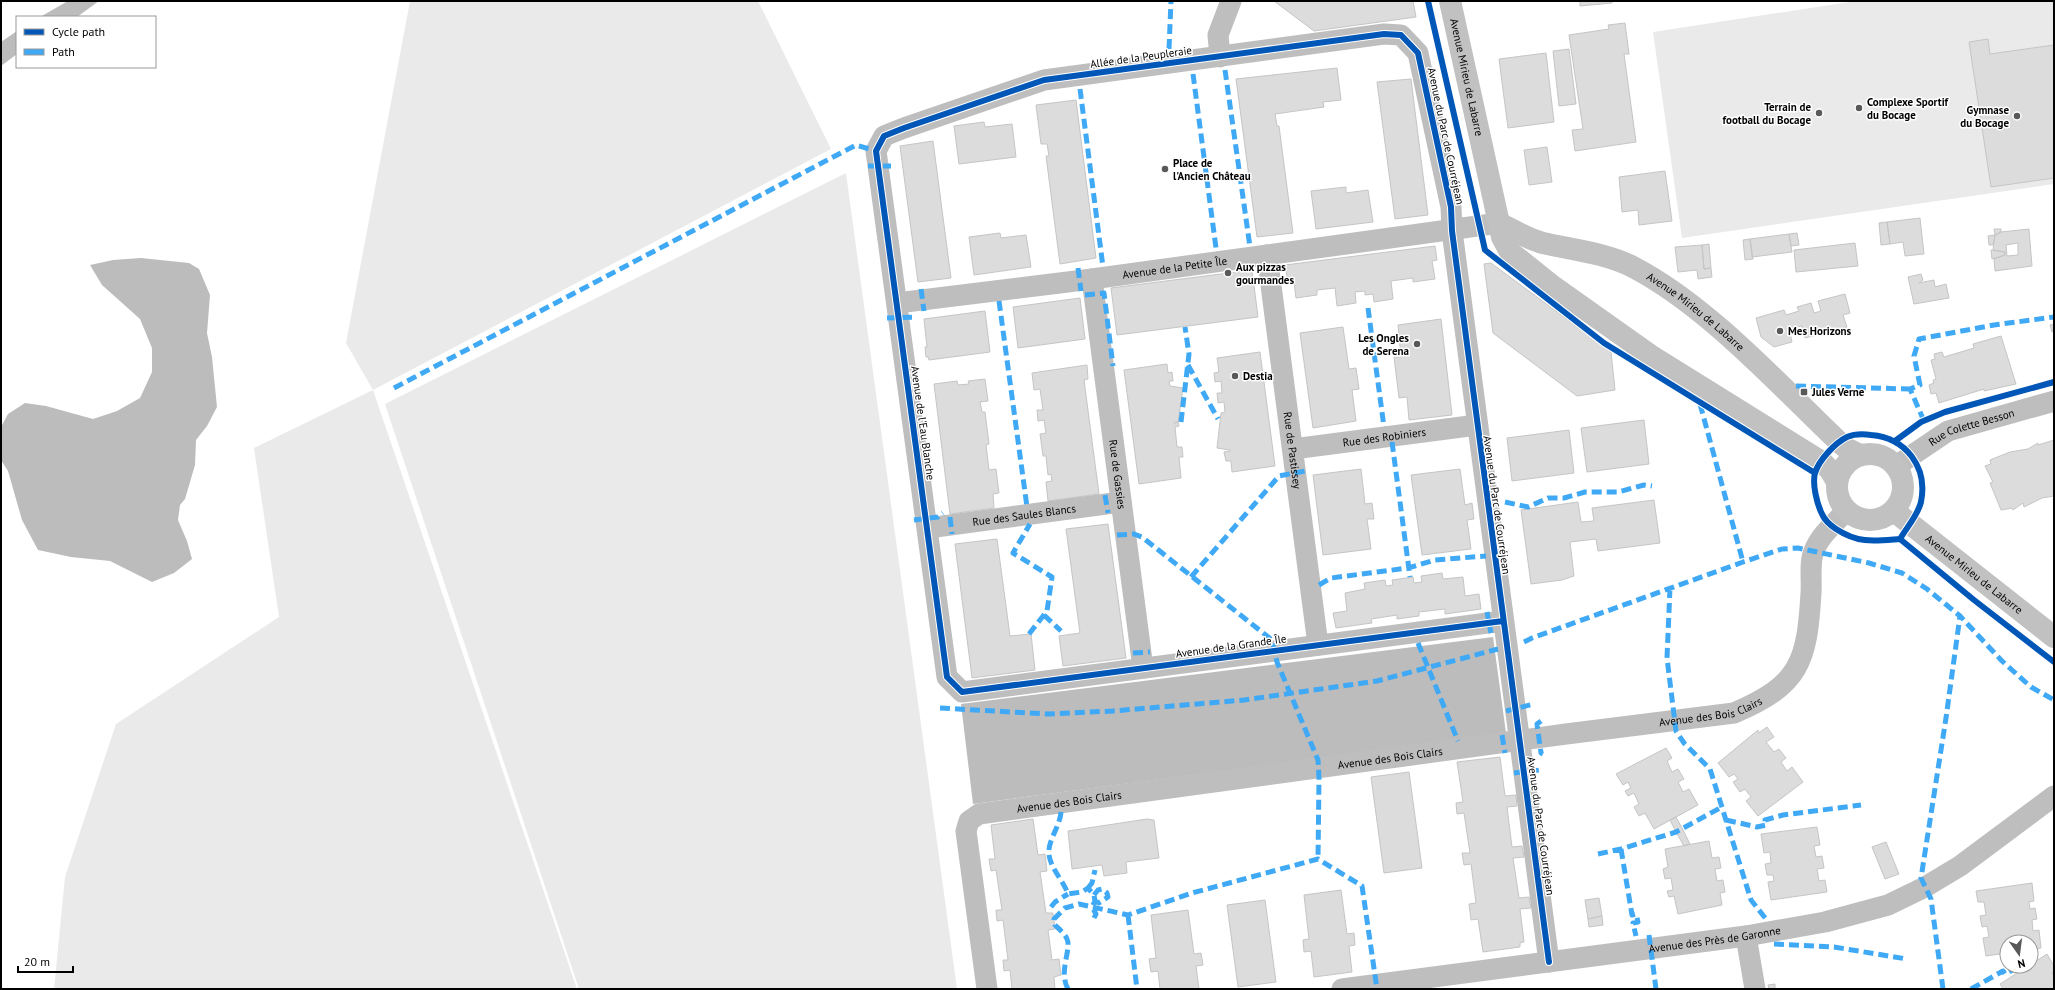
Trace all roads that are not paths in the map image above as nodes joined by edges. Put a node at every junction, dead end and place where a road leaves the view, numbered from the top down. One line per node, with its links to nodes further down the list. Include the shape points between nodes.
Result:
1 (1231, 1): 4 (street, via 1218,35)
2 (1450, 1): 6 (street, Avenue Mirieu de Labarre)
3 (1418, 53): 4 (street, Allée de la Peupleraie, via 1402,35 1384,34); 7 (street, Avenue du Parc de Courréjean, via 1451,207)
4 (1220, 57): 5 (street, Allée de la Peupleraie, via 1044,80 884,136)
5 (876, 151): 12 (street, Avenue de l'Eau Blanche)
6 (1499, 223): 7 (street, Avenue de la Petite Île); 8 (street, Avenue Mirieu de Labarre); 10 (street, Avenue Mirieu de Labarre, via 1502,237 1510,252)
7 (1452, 231): 9 (street, Avenue de la Petite Île); 14 (street, Avenue du Parc de Courréjean)
8 (1530, 238): 10 (street); 16 (street, Avenue Mirieu de Labarre, via 1542,243 1608,257 1632,267 1666,287 1711,322 1840,444)
9 (1267, 255): 11 (street, Avenue de la Petite Île); 15 (street, Rue de Pastissey)
10 (1519, 261): 18 (street, Avenue Mirieu de Labarre, via 1650,355 1822,462)
11 (1092, 279): 12 (street, Avenue de la Petite Île); 19 (street, Rue de Gassies)
12 (897, 303): 22 (street, Avenue de l'Eau Blanche)
13 (2054, 401): 17 (street, Rue Colette Besson, via 1948,431)
14 (1477, 425): 15 (street, Rue des Robiniers); 23 (street, Avenue du Parc de Courréjean)
15 (1292, 449): 25 (street, Rue de Pastissey)
16 (1860, 455): 17 (street, Avenue Mirieu de Labarre, via 1880,455); 18 (street, via 1845,464)
17 (1896, 466): 21 (street, via 1901,474 1903,494)
18 (1836, 480): 20 (street, Avenue Mirieu de Labarre, via 1836,491)
19 (1121, 502): 22 (street, Rue des Saules Blancs); 26 (street, Rue de Gassies)
20 (1846, 511): 21 (street, via 1855,517 1870,520 1885,517); 28 (street, Avenue des Bois Clairs, via 1820,539 1813,552 1811,597 1803,656 1795,672 1779,689 1756,704 1734,713)
21 (1894, 511): 24 (street, Avenue Mirieu de Labarre)
22 (928, 528): 27 (street, Avenue de l'Eau Blanche, via 947,677)
23 (1503, 621): 25 (street, Avenue de la Grande Île); 28 (street, Avenue du Parc de Courréjean)
24 (2054, 637)
25 (1318, 645): 26 (street, Avenue de la Grande Île)
26 (1143, 668): 27 (street, Avenue de la Grande Île)
27 (962, 692)
28 (1520, 741): 31 (street, Avenue du Parc de Courréjean); 32 (street, Avenue des Bois Clairs, via 979,814 969,821 966,831)
29 (2054, 796): 30 (street, Avenue des Près de Garonne, via 1960,866 1888,905 1825,922)
30 (1746, 936): 31 (street, Avenue des Près de Garonne); 34 (street)
31 (1549, 962): 33 (street, Avenue des Près de Garonne)
32 (987, 989)
33 (1342, 989)
34 (1755, 989)

